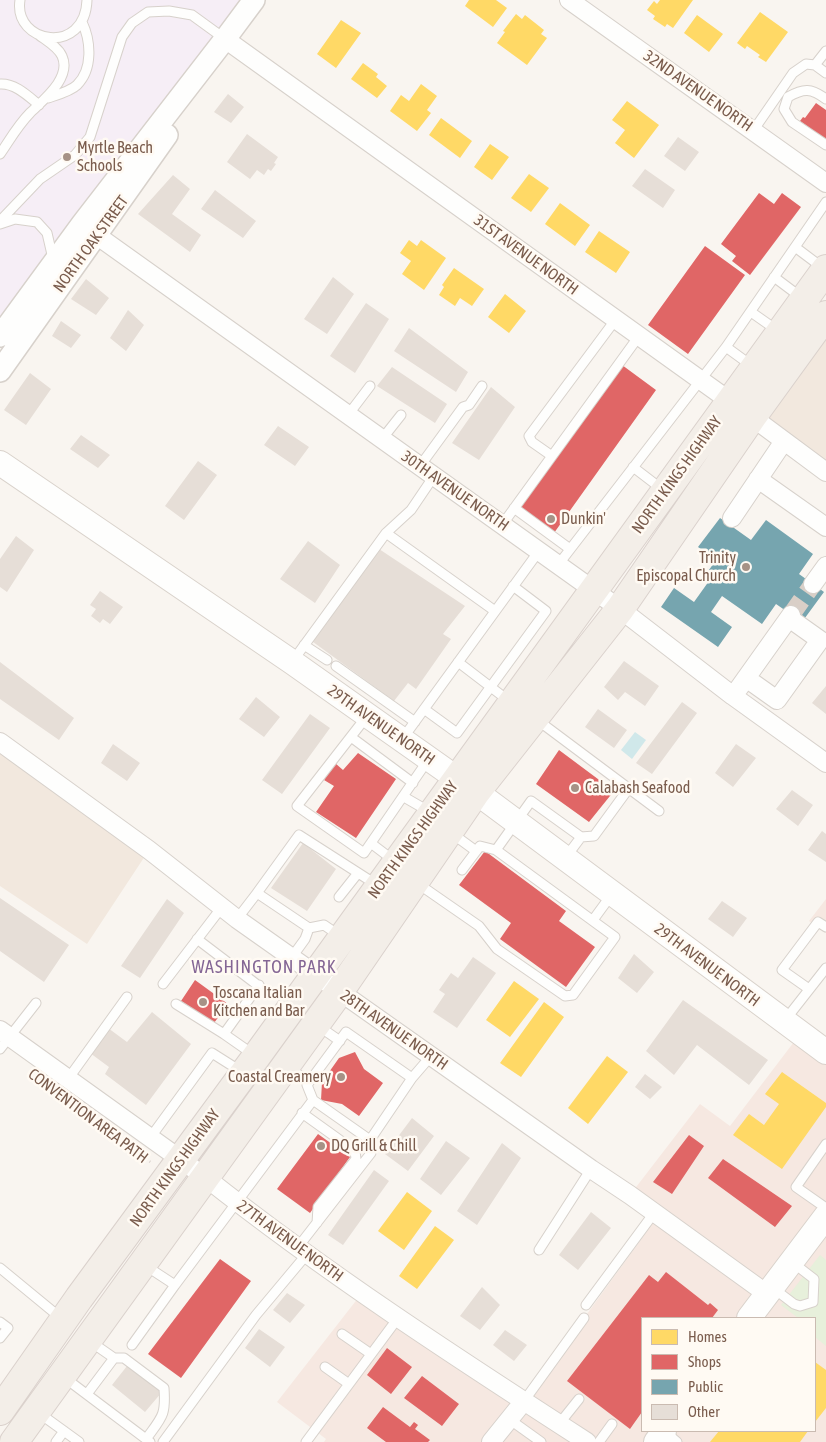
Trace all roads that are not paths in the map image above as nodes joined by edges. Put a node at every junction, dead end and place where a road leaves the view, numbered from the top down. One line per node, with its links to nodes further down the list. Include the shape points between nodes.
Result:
1 (20, 0): 6 (lane, via 25,23)
2 (87, 0): 5 (lane)
3 (254, 0): 7 (street, NORTH OAK STREET)
4 (569, 0): 15 (street, 32ND AVENUE NORTH)
5 (82, 22): 6 (lane, via 68,35 58,38); 14 (lane, via 87,32 89,53 85,73 76,86)
6 (39, 36): 14 (lane, via 55,46 63,56 64,66 56,87)
7 (225, 39): 20 (lane, via 192,15 169,11 148,12 132,23 122,37 90,137 75,155 40,179); 21 (street, NORTH OAK STREET); 29 (street, 31ST AVENUE NORTH)
8 (826, 51): 9 (lane)
9 (815, 65): 10 (lane); 12 (lane, via 806,64 793,73)
10 (826, 73)
11 (0, 84): 14 (lane, via 22,90)
12 (784, 95): 13 (lane, via 801,90 816,92); 15 (lane); 16 (lane, via 784,110 792,122)
13 (826, 100)
14 (42, 102): 17 (lane, via 28,115)
15 (754, 131): 18 (street, 32ND AVENUE NORTH)
16 (826, 145)
17 (0, 154)
18 (826, 183)
19 (826, 202): 22 (lane)
20 (0, 222): 23 (lane, via 16,219 37,222 47,233)
21 (90, 230): 23 (street, NORTH OAK STREET); 35 (street, NORTH OAK STREET); 40 (street, 30TH AVENUE NORTH)
22 (795, 247): 24 (lane); 25 (lane)
23 (54, 262): 31 (street, NORTH OAK STREET)
24 (826, 269): 26 (main road, NORTH KINGS HIGHWAY)
25 (774, 277): 26 (lane); 27 (lane)
26 (804, 300): 30 (main road, NORTH KINGS HIGHWAY)
27 (750, 312): 30 (lane); 33 (lane)
28 (826, 314): 42 (main road, NORTH KINGS HIGHWAY)
29 (616, 319): 32 (street, 31ST AVENUE NORTH); 45 (lane, via 529,436 532,442)
30 (780, 332): 34 (main road, NORTH KINGS HIGHWAY)
31 (0, 336)
32 (639, 336): 36 (street, 31ST AVENUE NORTH); 45 (lane)
33 (726, 347): 34 (lane); 36 (lane)
34 (754, 368): 39 (main road, NORTH KINGS HIGHWAY)
35 (0, 370)
36 (701, 380): 39 (street, 31ST AVENUE NORTH); 47 (lane)
37 (370, 386): 40 (lane)
38 (482, 386): 48 (lane, via 469,405 463,407)
39 (730, 401): 42 (street, 31ST AVENUE NORTH); 51 (main road, NORTH KINGS HIGHWAY)
40 (348, 415): 43 (street, 30TH AVENUE NORTH)
41 (401, 415): 43 (lane)
42 (752, 417): 44 (street, 31ST AVENUE NORTH); 64 (main road, NORTH KINGS HIGHWAY)
43 (382, 439): 48 (street, 30TH AVENUE NORTH)
44 (784, 441): 49 (street, 31ST AVENUE NORTH); 50 (street)
45 (552, 456): 52 (lane)
46 (0, 463): 66 (main road, 29TH AVENUE NORTH)
47 (633, 468): 51 (lane); 57 (lane)
48 (427, 471): 54 (street, 30TH AVENUE NORTH); 56 (lane, via 411,510)
49 (826, 472)
50 (758, 479): 53 (street); 55 (street)
51 (665, 492): 63 (main road, NORTH KINGS HIGHWAY)
52 (514, 508): 54 (lane); 57 (lane)
53 (732, 518)
54 (502, 525): 58 (street, 30TH AVENUE NORTH)
55 (826, 527)
56 (386, 533): 65 (lane); 66 (lane)
57 (570, 549): 59 (lane)
58 (539, 551): 59 (street, 30TH AVENUE NORTH); 62 (lane)
59 (558, 565): 63 (street, 30TH AVENUE NORTH)
60 (826, 566): 61 (street)
61 (813, 584)
62 (513, 586): 65 (lane); 71 (lane, via 546,611)
63 (594, 590): 64 (street, 30TH AVENUE NORTH); 74 (main road, NORTH KINGS HIGHWAY)
64 (620, 609): 72 (street, 30TH AVENUE NORTH); 74 (main road, NORTH KINGS HIGHWAY)
65 (495, 611): 68 (lane)
66 (298, 654): 67 (lane); 75 (main road, 29TH AVENUE NORTH)
67 (327, 660)
68 (458, 662): 71 (lane); 73 (lane)
69 (336, 666): 76 (lane)
70 (746, 678): 70 (street, via 777,700 820,640 790,616); 72 (street)
71 (490, 687): 73 (lane, via 457,733); 74 (lane)
72 (733, 696): 80 (street, 30TH AVENUE NORTH)
73 (424, 709): 76 (lane)
74 (523, 711): 82 (main road, NORTH KINGS HIGHWAY); 83 (lane)
75 (367, 716): 76 (main road, 29TH AVENUE NORTH); 77 (lane)
76 (408, 731): 79 (main road, 29TH AVENUE NORTH)
77 (351, 737): 81 (lane); 89 (lane, via 297,806 364,853)
78 (0, 742): 99 (street, 28TH AVENUE NORTH)
79 (429, 759): 81 (lane); 82 (main road, 29TH AVENUE NORTH)
80 (826, 763)
81 (413, 784): 84 (lane)
82 (467, 785): 86 (main road, 29TH AVENUE NORTH); 87 (main road, NORTH KINGS HIGHWAY)
83 (629, 788): 85 (lane); 88 (lane, via 594,836)
84 (404, 796): 87 (lane); 89 (lane)
85 (659, 811)
86 (516, 821): 88 (lane, via 531,801); 90 (lane); 92 (main road, 29TH AVENUE NORTH)
87 (441, 823): 91 (lane); 94 (main road, NORTH KINGS HIGHWAY)
88 (580, 837): 92 (lane)
89 (372, 844): 94 (lane)
90 (496, 850): 91 (lane, via 480,846); 101 (lane)
91 (476, 851): 93 (lane)
92 (565, 858): 97 (main road, 29TH AVENUE NORTH)
93 (462, 870)
94 (406, 872): 95 (main road, NORTH KINGS HIGHWAY); 101 (lane, via 479,926 497,949 565,996 573,995 615,937); 112 (main road, NORTH KINGS HIGHWAY)
95 (369, 880): 96 (lane, via 299,835); 98 (lane); 104 (main road, NORTH KINGS HIGHWAY)
96 (257, 893): 100 (lane); 103 (lane)
97 (612, 894): 101 (lane); 117 (main road, 29TH AVENUE NORTH)
98 (339, 897)
99 (222, 907): 100 (street, 28TH AVENUE NORTH); 105 (lane)
100 (238, 919): 106 (street, 28TH AVENUE NORTH)
101 (593, 920)
102 (826, 927): 111 (lane, via 818,922 782,970)
103 (309, 928): 104 (lane, via 324,925); 106 (lane)
104 (342, 938): 108 (main road, NORTH KINGS HIGHWAY)
105 (197, 939): 109 (lane); 110 (lane)
106 (292, 957): 108 (street, 28TH AVENUE NORTH)
107 (826, 968): 111 (lane)
108 (316, 974): 112 (street, 28TH AVENUE NORTH); 114 (main road, NORTH KINGS HIGHWAY)
109 (162, 984)
110 (260, 985): 114 (lane, via 268,993); 119 (lane)
111 (809, 989): 117 (lane)
112 (339, 992): 118 (main road, NORTH KINGS HIGHWAY); 123 (street, 28TH AVENUE NORTH)
113 (127, 997): 127 (lane)
114 (299, 998): 124 (main road, NORTH KINGS HIGHWAY)
115 (36, 1003): 120 (lane)
116 (176, 1004): 119 (lane)
117 (784, 1022): 122 (main road, 29TH AVENUE NORTH)
118 (316, 1024): 121 (lane); 125 (main road, NORTH KINGS HIGHWAY)
119 (224, 1034): 124 (lane)
120 (3, 1038): 127 (street, 27TH AVENUE NORTH)
121 (340, 1041): 126 (lane, via 346,1032); 128 (lane)
122 (826, 1052)
123 (431, 1056): 126 (lane); 135 (street, 28TH AVENUE NORTH)
124 (250, 1065): 131 (lane, via 212,1053); 134 (main road, NORTH KINGS HIGHWAY)
125 (285, 1066): 128 (lane); 136 (main road, NORTH KINGS HIGHWAY)
126 (412, 1078): 132 (lane)
127 (68, 1079): 131 (street, 27TH AVENUE NORTH)
128 (309, 1082): 129 (lane)
129 (312, 1100): 130 (lane); 132 (lane)
130 (302, 1113): 137 (lane); 141 (lane, via 355,1151 356,1159 318,1207)
131 (150, 1138): 134 (street, 27TH AVENUE NORTH)
132 (370, 1140): 141 (lane, via 372,1153)
133 (826, 1144): 138 (lane, via 796,1187)
134 (181, 1160): 136 (street, 27TH AVENUE NORTH); 153 (main road, NORTH KINGS HIGHWAY)
135 (591, 1169): 139 (street, 28TH AVENUE NORTH); 143 (lane)
136 (205, 1177): 137 (street, 27TH AVENUE NORTH); 145 (main road, NORTH KINGS HIGHWAY)
137 (236, 1202): 142 (street, 27TH AVENUE NORTH); 147 (lane)
138 (826, 1208)
139 (654, 1213): 148 (street, 28TH AVENUE NORTH); 149 (lane)
140 (826, 1216): 144 (main road)
141 (317, 1223): 142 (lane)
142 (302, 1250): 151 (street, 27TH AVENUE NORTH); 178 (lane)
143 (539, 1250)
144 (792, 1262): 148 (main road); 148 (lane, via 814,1279 813,1302 800,1306)
145 (143, 1264): 147 (lane); 157 (main road, NORTH KINGS HIGHWAY)
146 (0, 1268): 153 (lane)
147 (175, 1285): 158 (lane)
148 (770, 1291): 150 (main road)
149 (586, 1305)
150 (750, 1317)
151 (398, 1318): 159 (lane); 166 (street, 27TH AVENUE NORTH)
152 (584, 1318): 166 (lane)
153 (64, 1320): 167 (main road, NORTH KINGS HIGHWAY)
154 (4, 1325): 156 (lane)
155 (342, 1334): 159 (lane)
156 (0, 1338)
157 (89, 1340): 160 (lane); 162 (main road, NORTH KINGS HIGHWAY)
158 (132, 1345)
159 (371, 1354): 163 (lane)
160 (114, 1358): 164 (lane); 174 (lane, via 124,1358 164,1388 163,1416)
161 (325, 1367): 163 (lane)
162 (63, 1376): 164 (lane); 168 (main road, NORTH KINGS HIGHWAY)
163 (349, 1384): 179 (lane)
164 (86, 1394): 174 (lane)
165 (579, 1399): 170 (lane)
166 (524, 1401): 169 (street); 170 (street, 27TH AVENUE NORTH)
167 (0, 1411)
168 (37, 1411): 172 (lane); 175 (main road, NORTH KINGS HIGHWAY)
169 (509, 1419): 180 (street); 181 (lane)
170 (560, 1424): 182 (street, 27TH AVENUE NORTH)
171 (612, 1424): 183 (lane)
172 (64, 1431): 176 (lane); 177 (lane)
173 (665, 1432): 184 (lane)
174 (148, 1440)
175 (14, 1442)
176 (56, 1442)
177 (79, 1442)
178 (163, 1442)
179 (306, 1442)
180 (491, 1442)
181 (541, 1442)
182 (587, 1442)
183 (599, 1442)
184 (677, 1442)

